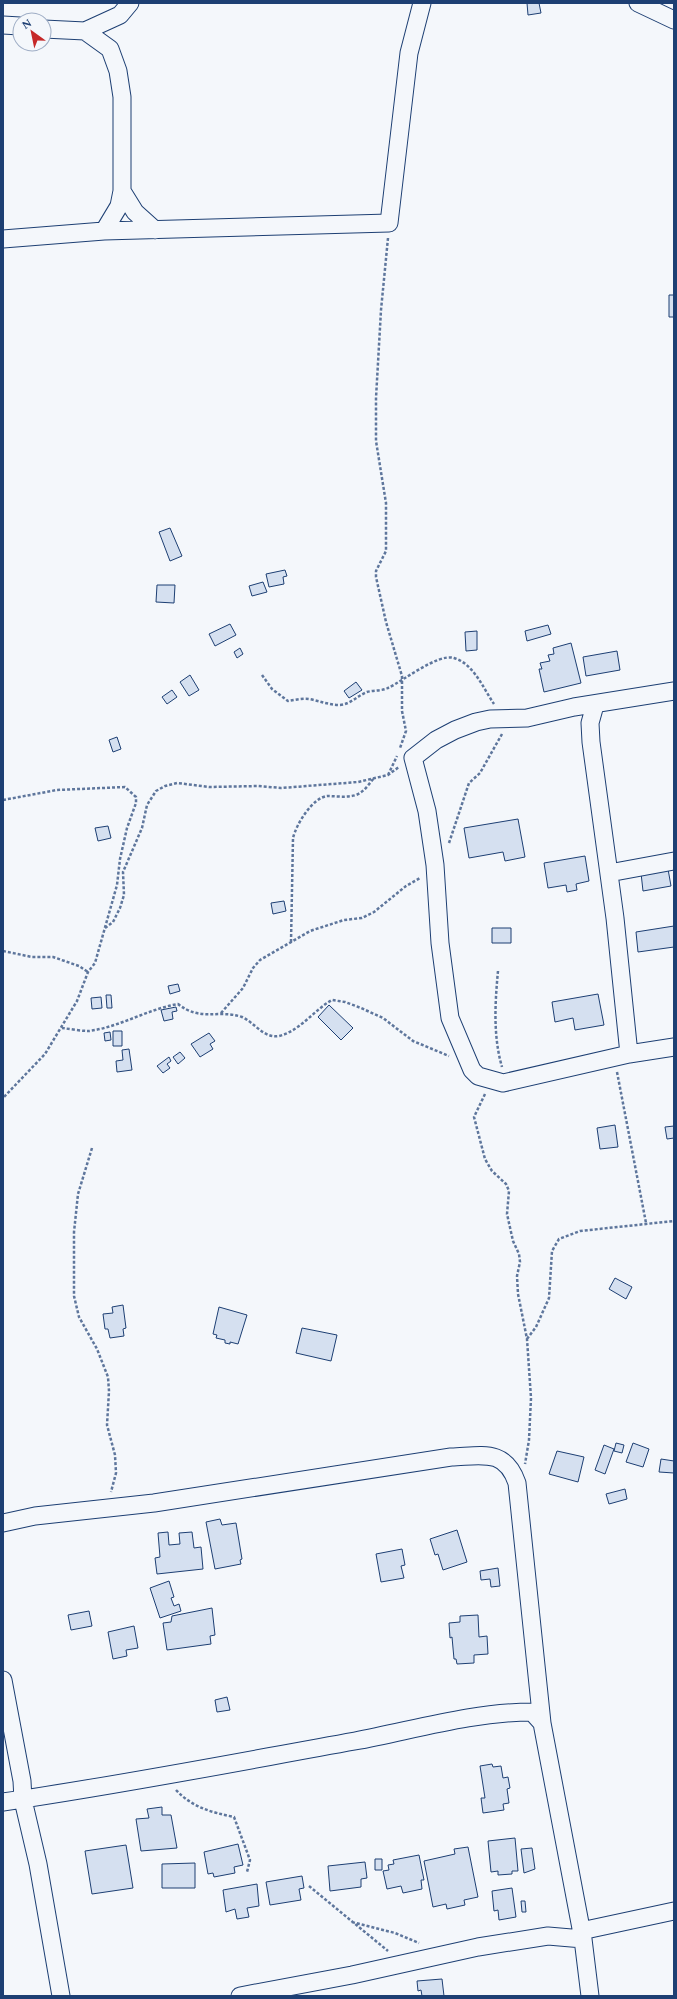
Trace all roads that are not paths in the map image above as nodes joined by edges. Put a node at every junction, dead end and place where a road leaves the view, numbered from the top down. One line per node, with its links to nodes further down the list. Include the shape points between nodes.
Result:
1 (130, 3): 6 (street, via 120,15)
2 (422, 3): 8 (street, via 409,53 389,223)
3 (638, 3): 4 (street)
4 (674, 20)
5 (52, 29): 6 (street)
6 (85, 31): 7 (street, via 110,49 118,70 122,97)
7 (122, 191): 8 (street, via 135,212); 9 (street, via 119,206)
8 (155, 230): 9 (street)
9 (104, 232): 10 (street)
10 (3, 239)
11 (674, 692): 12 (street)
12 (596, 705): 13 (street); 14 (street)
13 (574, 706): 14 (street); 18 (street, via 527,718 490,719 455,730 436,740 413,758 427,811 435,867 441,963 450,1018 470,1065 478,1076 500,1082)
14 (590, 723): 16 (street)
15 (674, 862): 16 (street)
16 (609, 873): 18 (street)
17 (674, 1047): 18 (street)
18 (622, 1056)
19 (3, 1523): 21 (street, via 34,1516 154,1503 451,1457 478,1456 500,1459 508,1464 517,1483)
20 (3, 1680): 22 (street, via 22,1781)
21 (542, 1723): 22 (street, via 532,1712 462,1718 384,1736); 25 (street)
22 (23, 1800): 23 (street); 26 (street, via 38,1864)
23 (3, 1802)
24 (674, 1911): 25 (street)
25 (582, 1935): 27 (street, via 548,1936 478,1947); 28 (street)
26 (61, 1996)
27 (240, 1996)
28 (590, 1996)

